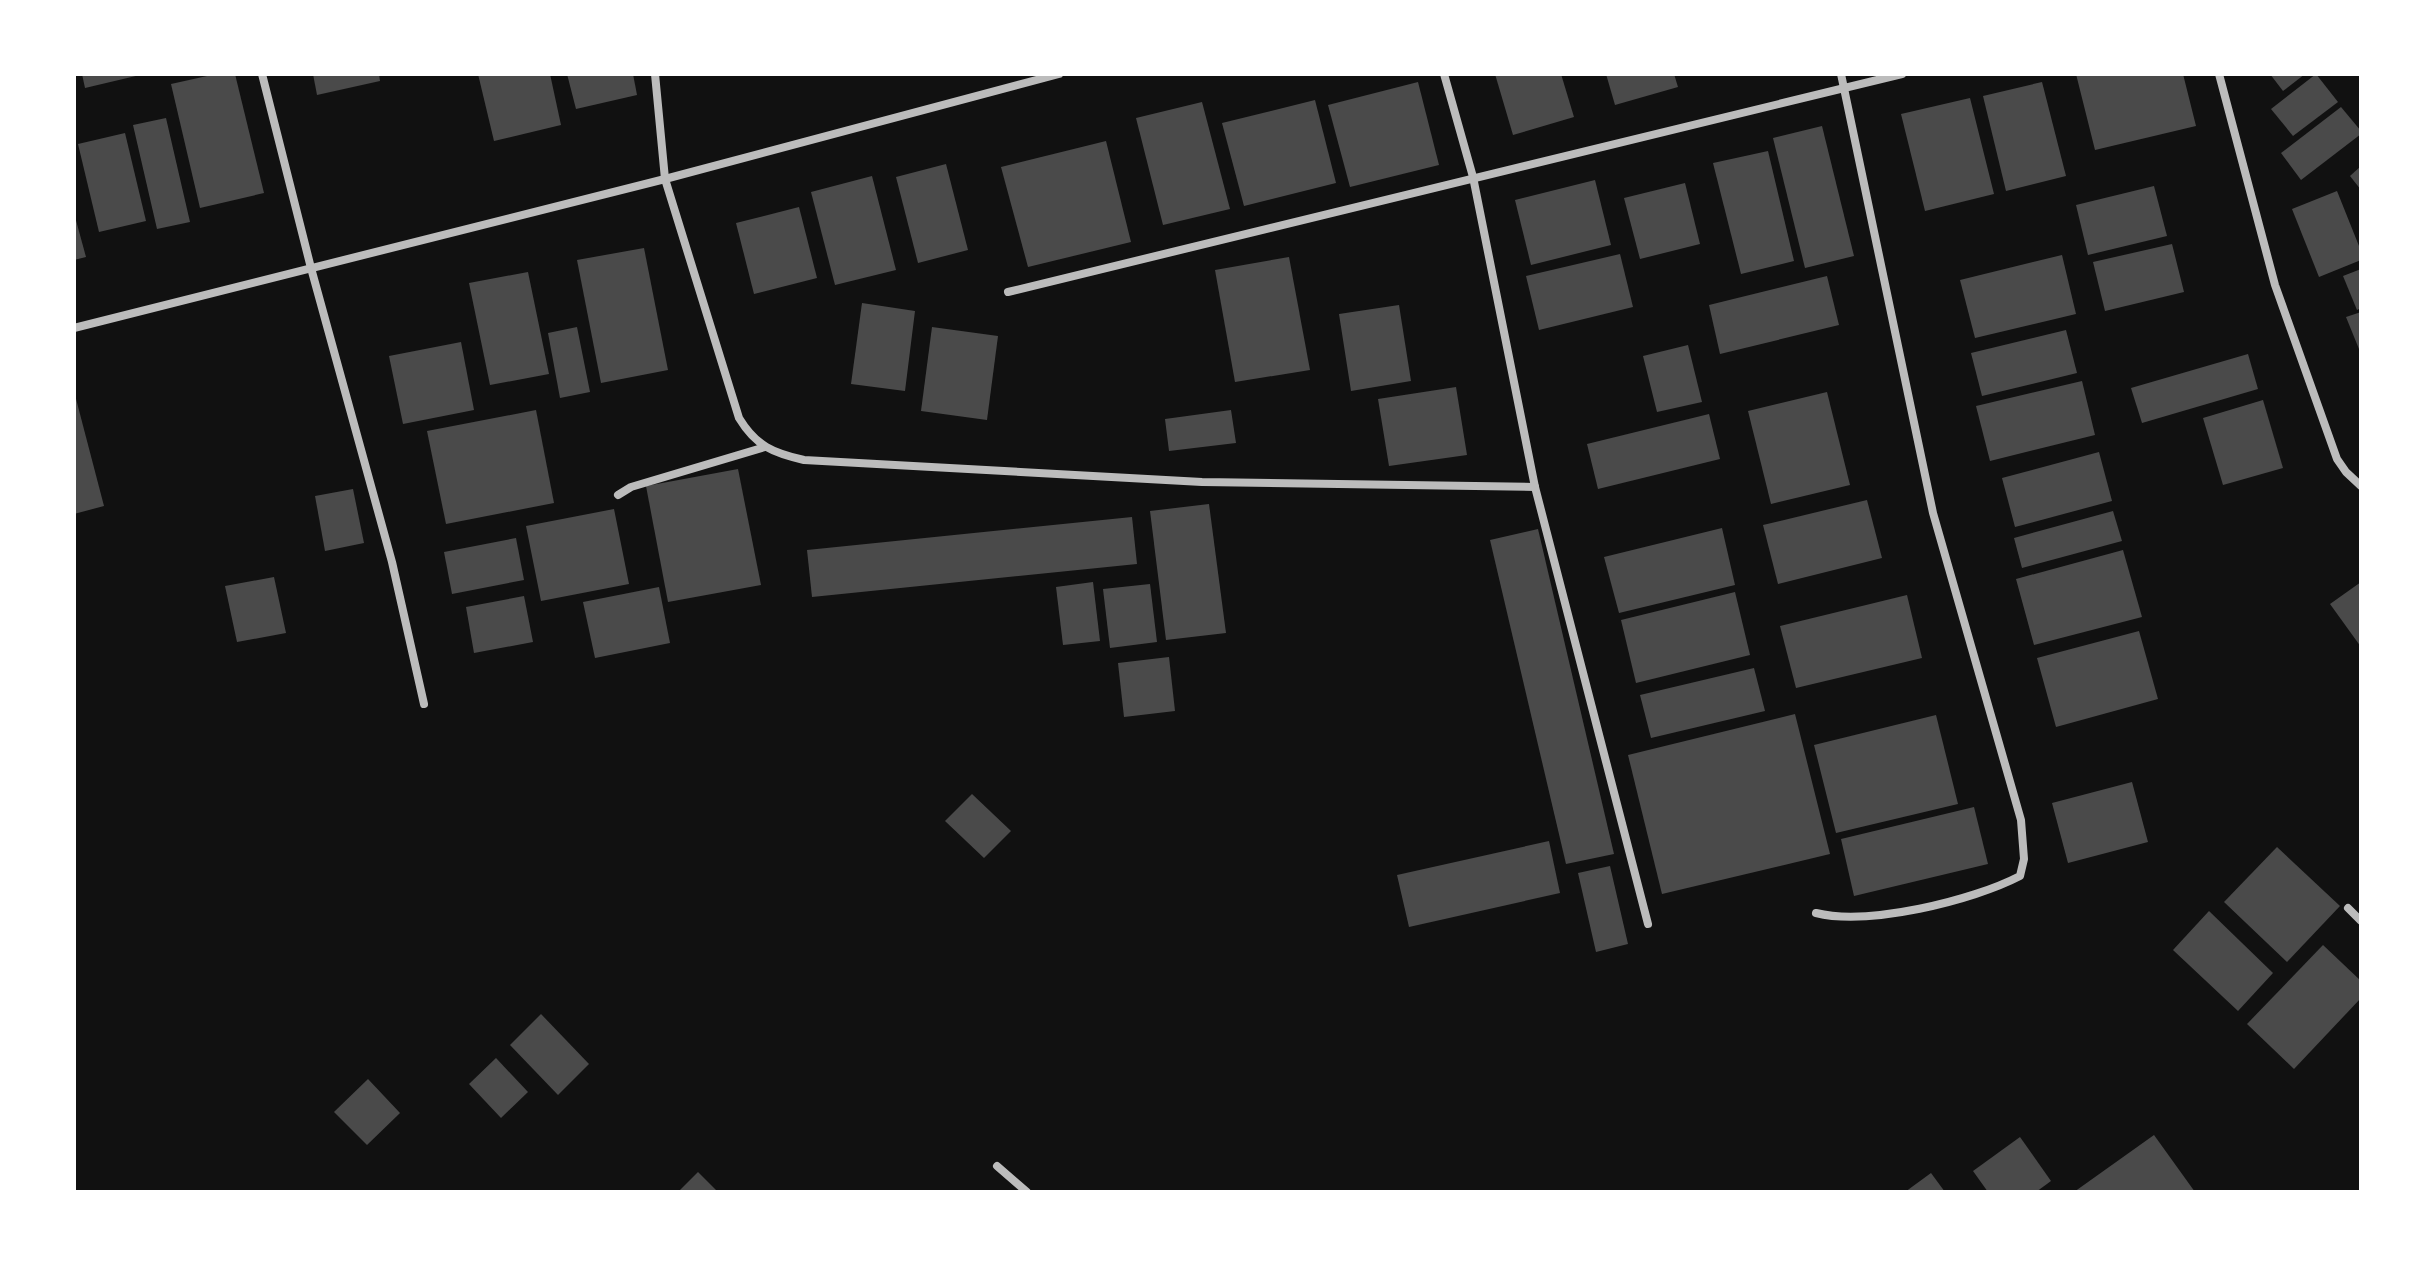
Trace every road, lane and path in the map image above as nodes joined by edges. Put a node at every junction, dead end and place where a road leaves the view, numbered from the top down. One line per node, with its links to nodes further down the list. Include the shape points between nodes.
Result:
1 (262, 74): 11 (street)
2 (655, 74): 10 (street)
3 (1059, 74): 10 (street)
4 (1444, 74): 9 (street)
5 (1841, 74): 8 (street)
6 (1902, 74): 8 (street)
7 (2219, 74): 15 (street, via 2275,285 2337,459)
8 (1846, 88): 9 (street); 20 (street, via 1933,513 2021,820 2024,859 2020,876 2004,884 1913,911 1833,917)
9 (1473, 177): 12 (street); 16 (street)
10 (665, 179): 11 (street); 14 (street, via 739,418)
11 (311, 268): 13 (street); 18 (street, via 392,562)
12 (1008, 292)
13 (74, 328)
14 (765, 447): 16 (street, via 804,460 1202,482); 17 (street)
15 (2361, 486)
16 (1535, 487): 22 (street)
17 (618, 495)
18 (424, 704)
19 (2348, 908): 21 (street)
20 (1816, 913)
21 (2361, 921)
22 (1648, 924)
23 (997, 1166): 24 (street)
24 (1027, 1192)

